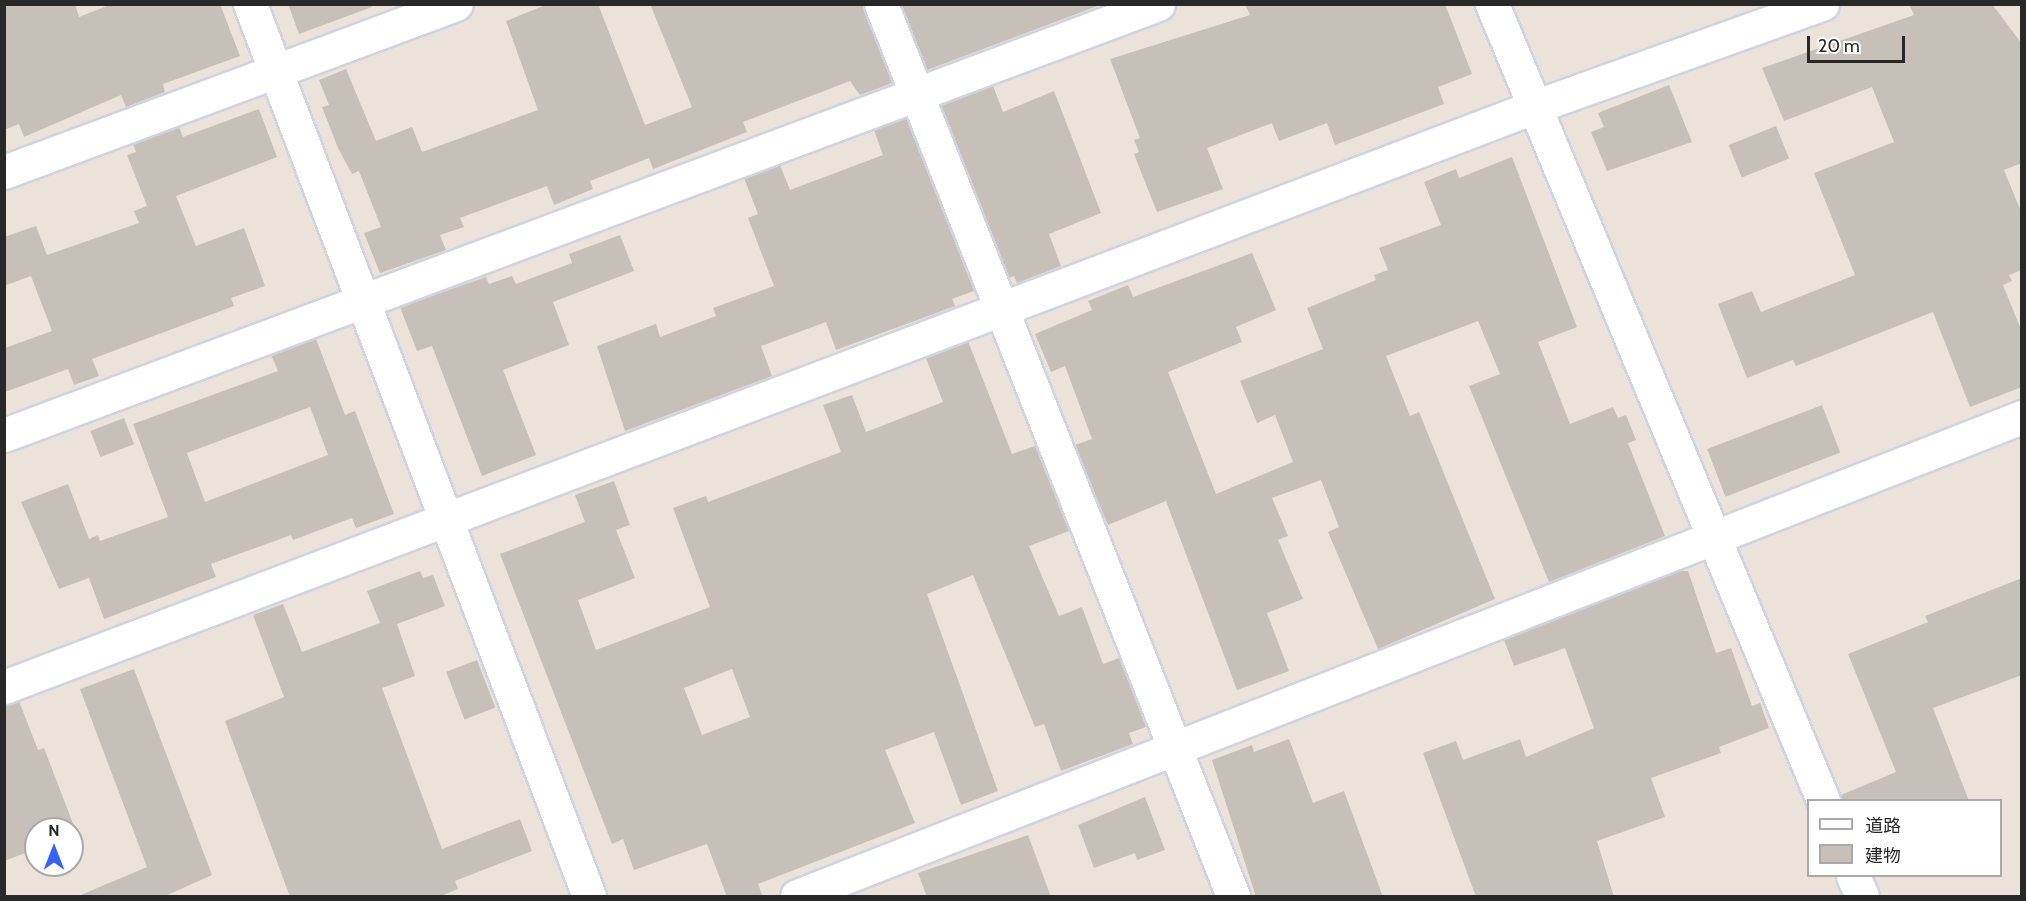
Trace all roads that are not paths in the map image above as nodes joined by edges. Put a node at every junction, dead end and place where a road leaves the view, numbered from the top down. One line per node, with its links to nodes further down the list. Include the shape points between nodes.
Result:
1 (250, 4): 7 (street)
2 (456, 4): 7 (street)
3 (881, 4): 8 (street)
4 (1158, 4): 8 (street)
5 (1492, 4): 9 (street)
6 (1822, 4): 9 (street)
7 (276, 71): 10 (street); 11 (street)
8 (916, 95): 11 (street); 12 (street)
9 (1534, 108): 12 (street); 16 (street)
10 (4, 172)
11 (366, 300): 14 (street); 15 (street)
12 (1001, 310): 15 (street); 18 (street)
13 (2022, 417): 16 (street)
14 (4, 435)
15 (448, 520): 17 (street); 21 (street)
16 (1716, 539): 18 (street); 19 (street)
17 (4, 687)
18 (1177, 748): 22 (street); 23 (street)
19 (1822, 799)
20 (1853, 877): 24 (street)
21 (589, 897)
22 (797, 897)
23 (1233, 897)
24 (1862, 897)

